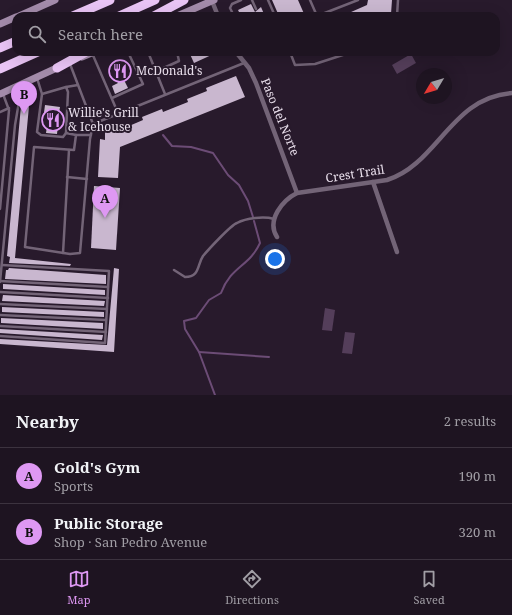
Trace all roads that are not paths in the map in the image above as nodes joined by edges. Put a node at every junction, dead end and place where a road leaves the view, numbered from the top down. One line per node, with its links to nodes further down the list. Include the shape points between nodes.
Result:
1 (110, 0): 14 (highway)
2 (155, 0): 15 (highway)
3 (184, 0): 16 (highway)
4 (213, 0): 17 (main road); 18 (street)
5 (241, 0): 19 (lane, via 232,4)
6 (252, 0): 12 (lane)
7 (268, 0): 20 (lane)
8 (310, 0): 21 (lane)
9 (358, 0): 22 (lane)
10 (398, 0): 23 (lane)
11 (50, 1): 13 (main road)
12 (256, 9)
13 (27, 12)
14 (82, 12)
15 (128, 12)
16 (162, 12)
17 (186, 12)
18 (217, 12)
19 (232, 12)
20 (273, 12)
21 (316, 12)
22 (328, 12)
23 (397, 12)
24 (12, 19): 25 (main road)
25 (0, 24)
26 (12, 43): 27 (highway)
27 (0, 48)
28 (29, 56): 40 (highway)
29 (82, 56): 37 (highway)
30 (93, 56): 50 (lane)
31 (130, 56): 50 (lane, via 143,84)
32 (150, 56): 41 (lane)
33 (178, 56): 41 (lane, via 179,61)
34 (239, 56): 38 (street, Paso del Norte)
35 (292, 56): 36 (lane, via 295,65 315,64)
36 (340, 56)
37 (69, 62): 39 (highway); 43 (lane)
38 (245, 63): 49 (lane); 62 (street, Paso del Norte, via 256,83)
39 (57, 68): 42 (main road)
40 (0, 69)
41 (157, 71): 49 (lane)
42 (37, 78): 44 (main road); 48 (lane)
43 (78, 85): 45 (lane); 54 (lane)
44 (16, 87): 46 (main road); 68 (lane, via 20,96)
45 (66, 88): 48 (lane); 55 (lane)
46 (1, 93): 51 (lane)
47 (512, 93): 61 (street, Crest Trail, via 491,97 475,104 410,168 393,178)
48 (42, 94): 55 (lane, via 38,132 41,135 63,137)
49 (165, 94): 53 (lane)
50 (112, 98): 53 (lane)
51 (8, 108): 52 (lane); 63 (lane)
52 (0, 112)
53 (118, 113): 54 (lane)
54 (93, 124): 57 (lane)
55 (66, 133): 56 (lane)
56 (76, 135): 57 (lane); 58 (lane, via 74,150)
57 (91, 135): 60 (lane)
58 (69, 150): 59 (lane); 67 (lane, via 34,147 25,248)
59 (67, 177): 60 (lane); 67 (lane)
60 (87, 179): 67 (lane, via 80,253)
61 (373, 182): 62 (street, Crest Trail); 66 (street)
62 (297, 193): 64 (street, via 283,203)
63 (0, 210)
64 (275, 219): 65 (street, via 274,230); 69 (lane, via 260,218 235,224 204,256 199,269 192,276 184,278)
65 (277, 237)
66 (398, 252)
67 (63, 253)
68 (2, 265): 70 (lane); 71 (lane, via 109,271)
69 (174, 270)
70 (0, 282): 71 (lane)
71 (108, 287): 73 (lane)
72 (0, 292): 73 (lane)
73 (108, 298): 75 (lane)
74 (0, 304): 75 (lane)
75 (107, 309): 77 (lane)
76 (0, 315): 77 (lane)
77 (106, 320): 79 (lane)
78 (0, 326): 79 (lane)
79 (106, 332): 80 (lane, via 105,343)
80 (0, 336)

